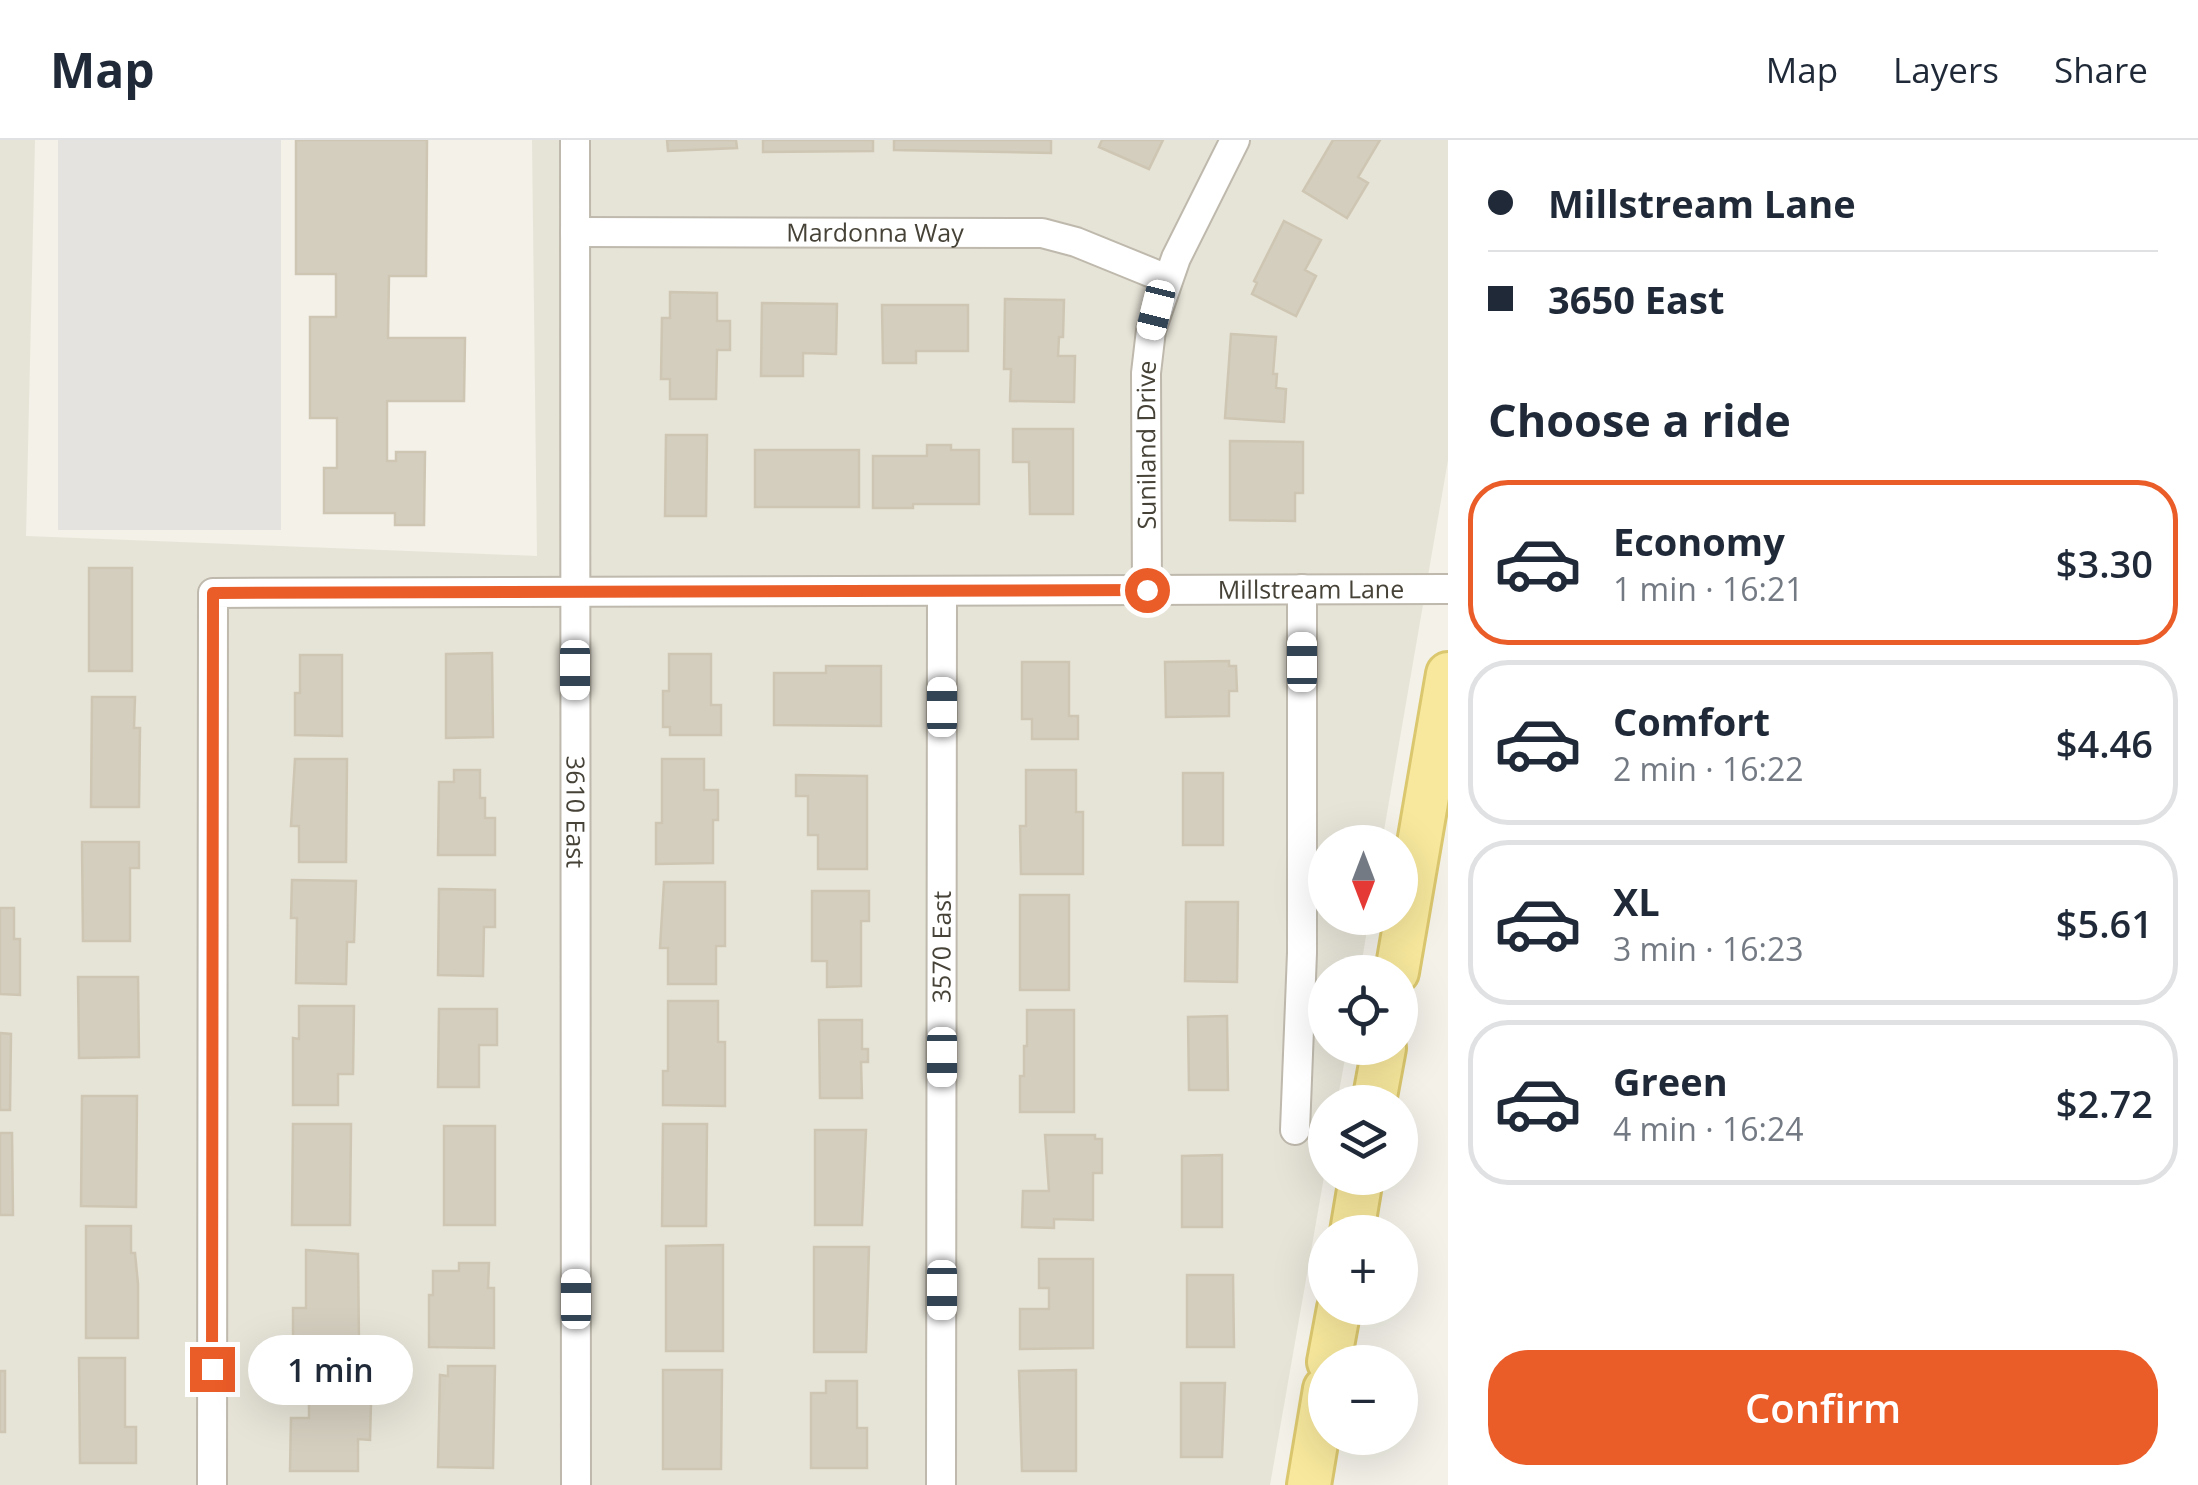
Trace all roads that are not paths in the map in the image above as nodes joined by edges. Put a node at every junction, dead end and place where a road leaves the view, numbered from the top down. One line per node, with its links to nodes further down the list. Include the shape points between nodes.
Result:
1 (574, 140): 3 (street, 3610 East)
2 (1235, 140): 4 (street, Suniland Drive)
3 (575, 232): 4 (street, Mardonna Way, via 1042,233); 9 (street, 3610 East)
4 (1167, 279): 8 (street, Suniland Drive, via 1146,373)
5 (1448, 588): 6 (street, Millstream Lane)
6 (1302, 589): 8 (street, Millstream Lane); 12 (street)
7 (942, 590): 8 (street, Millstream Lane); 9 (street, Millstream Lane); 16 (street, 3570 East)
8 (1147, 590)
9 (575, 592): 14 (street, Millstream Lane, via 213,593); 15 (street, 3610 East)
10 (1448, 674): 11 (main road)
11 (1399, 955)
12 (1295, 1130)
13 (1314, 1455): 17 (main road)
14 (212, 1485)
15 (576, 1485)
16 (941, 1485)
17 (1309, 1485)

